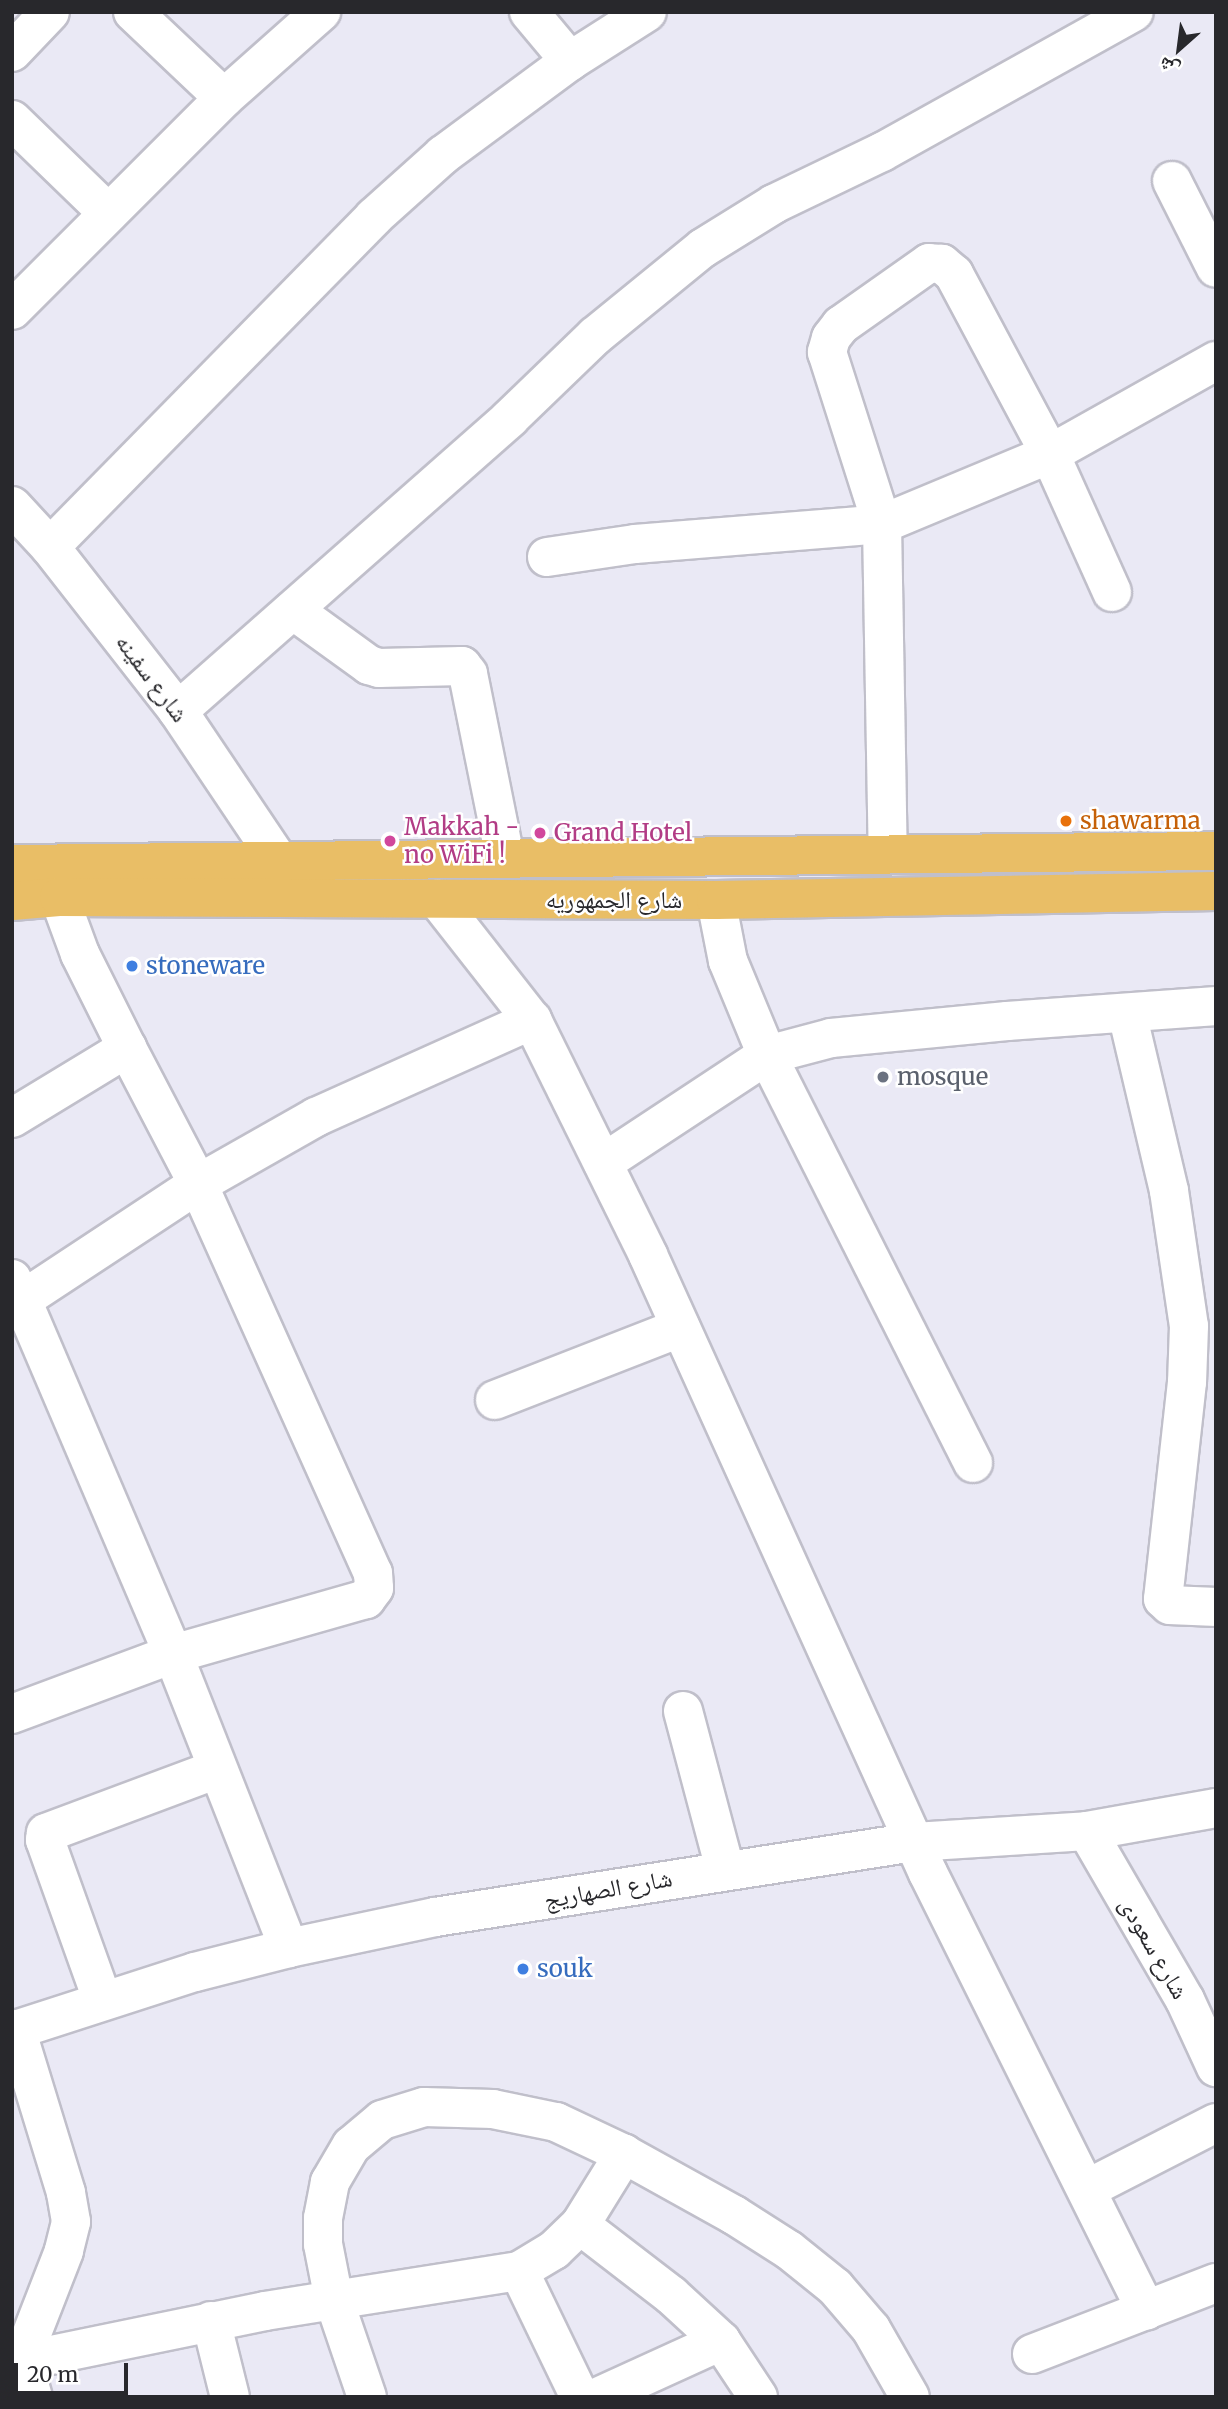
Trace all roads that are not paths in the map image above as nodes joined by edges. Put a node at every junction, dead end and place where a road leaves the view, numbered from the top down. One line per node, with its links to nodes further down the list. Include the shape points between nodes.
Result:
1 (50, 12): 7 (street)
2 (133, 12): 9 (street)
3 (321, 12): 9 (street)
4 (528, 12): 8 (street)
5 (647, 12): 8 (street)
6 (1134, 12): 22 (street, via 882,152 774,204 703,248 595,336 510,418)
7 (12, 52)
8 (570, 61): 19 (street, via 443,155 374,217)
9 (224, 98): 12 (street)
10 (12, 120): 12 (street)
11 (1172, 181): 13 (street)
12 (108, 213): 14 (street)
13 (1216, 268)
14 (12, 310)
15 (1216, 361): 16 (street)
16 (1050, 454): 18 (street); 18 (street, via 954,274 942,264 929,263 841,325 827,352); 21 (street)
17 (12, 506): 19 (street, شارع سفينه)
18 (881, 524): 20 (street, via 635,544); 25 (street)
19 (50, 547): 23 (street, شارع سفينه)
20 (547, 557)
21 (1112, 592)
22 (293, 610): 23 (street); 26 (street, via 369,665 462,666 468,674)
23 (178, 711): 27 (street, شارع سفينه)
24 (1216, 851): 25 (main road, شارع الجمهوريه)
25 (888, 853): 26 (main road, شارع الجمهوريه)
26 (505, 858): 27 (main road, شارع الجمهوريه)
27 (278, 860): 28 (main road, شارع الجمهوريه)
28 (12, 864)
29 (1216, 891): 32 (main road, شارع الجمهوريه)
30 (59, 897): 31 (main road, شارع الجمهوريه); 33 (main road, شارع الجمهوريه); 37 (street, via 80,954)
31 (436, 899): 32 (main road, شارع الجمهوريه); 36 (street)
32 (716, 900): 38 (street, via 728,961)
33 (12, 901)
34 (1216, 1006): 35 (street)
35 (1127, 1013): 38 (street, via 831,1038); 46 (street, via 1169,1191 1189,1326 1163,1599 1170,1605)
36 (532, 1020): 40 (street); 41 (street, via 316,1117)
37 (127, 1048): 39 (street); 41 (street)
38 (767, 1055): 40 (street); 45 (street)
39 (12, 1118)
40 (603, 1163): 43 (street)
41 (198, 1184): 42 (street); 47 (street, via 373,1573 374,1588 366,1599)
42 (15, 1295): 47 (street)
43 (680, 1328): 44 (street); 53 (street)
44 (495, 1400)
45 (973, 1463)
46 (1216, 1606)
47 (173, 1654): 49 (street); 50 (street)
48 (683, 1711): 54 (street)
49 (12, 1714)
50 (217, 1769): 55 (street); 56 (street, via 46,1833)
51 (1216, 1808): 52 (street, شارع الصهاريج)
52 (1087, 1832): 53 (street, شارع الصهاريج); 58 (street, شارع سعودى, via 1185,2000)
53 (914, 1842): 54 (street, شارع الصهاريج); 61 (street)
54 (725, 1869): 55 (street, شارع الصهاريج, via 435,1917)
55 (289, 1948): 56 (street, شارع الصهاريج)
56 (102, 1999): 57 (street, شارع الصهاريج)
57 (14, 2030): 70 (street, via 71,2222 64,2250)
58 (1216, 2067)
59 (1216, 2123): 61 (street)
60 (624, 2154): 62 (street); 65 (street, via 556,2122 493,2109 424,2107 382,2120 351,2146 330,2182 323,2244); 77 (street, via 734,2215 835,2287 871,2329)
61 (1087, 2189): 66 (street)
62 (580, 2225): 63 (street, via 554,2250); 68 (street, via 671,2295)
63 (519, 2271): 65 (street); 74 (street)
64 (1216, 2283): 66 (street)
65 (334, 2300): 67 (street); 73 (street)
66 (1146, 2311): 69 (street)
67 (211, 2321): 70 (street); 72 (street)
68 (721, 2341): 75 (street); 76 (street)
69 (1032, 2354)
70 (17, 2361): 71 (street)
71 (33, 2397)
72 (230, 2397)
73 (367, 2397)
74 (580, 2397)
75 (598, 2397)
76 (758, 2397)
77 (910, 2397)

